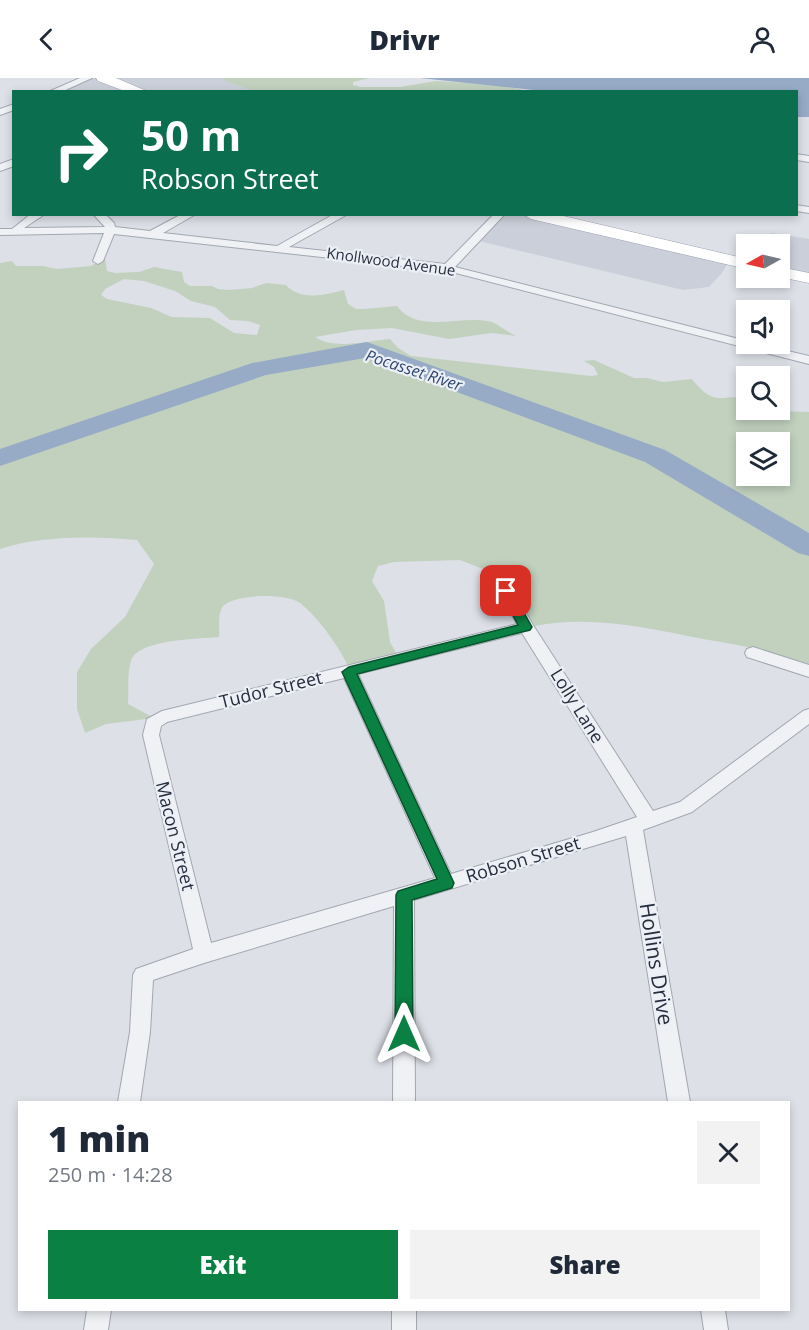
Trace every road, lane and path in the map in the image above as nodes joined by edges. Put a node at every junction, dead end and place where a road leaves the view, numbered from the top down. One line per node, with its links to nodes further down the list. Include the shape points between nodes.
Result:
1 (88, 78): 3 (street)
2 (103, 78): 4 (main road)
3 (57, 90)
4 (136, 90)
5 (36, 216): 12 (street)
6 (100, 216): 13 (street, via 110,225)
7 (188, 216): 14 (street)
8 (339, 216): 15 (street)
9 (498, 216): 18 (street)
10 (540, 216): 17 (main road)
11 (0, 232): 12 (street, Knollwood Avenue)
12 (14, 232): 13 (street, Knollwood Avenue)
13 (110, 232): 14 (street, Knollwood Avenue); 16 (street)
14 (153, 234): 15 (street, Knollwood Avenue)
15 (281, 247): 18 (street, Knollwood Avenue)
16 (98, 261)
17 (736, 261)
18 (448, 268): 21 (street, Knollwood Avenue)
19 (790, 274): 20 (main road)
20 (809, 278)
21 (809, 360)
22 (506, 591): 23 (street, Lolly Lane)
23 (526, 627): 26 (street, Tudor Street); 29 (street, Lolly Lane)
24 (753, 653): 25 (street)
25 (809, 671)
26 (349, 672): 28 (street, Tudor Street); 30 (street)
27 (809, 715): 29 (street, Robson Street, via 686,807)
28 (157, 720): 32 (street, Macon Street, via 151,735)
29 (641, 823): 30 (street, Robson Street); 35 (street, Hollins Drive)
30 (446, 883): 31 (street, Robson Street)
31 (404, 895): 32 (street, Robson Street); 34 (street)
32 (204, 954): 33 (street, Robson Street, via 143,975 140,1032)
33 (129, 1101)
34 (404, 1101)
35 (679, 1101)
36 (99, 1311): 39 (street)
37 (404, 1311): 40 (street)
38 (713, 1311): 41 (street)
39 (96, 1330)
40 (404, 1330)
41 (716, 1330)

